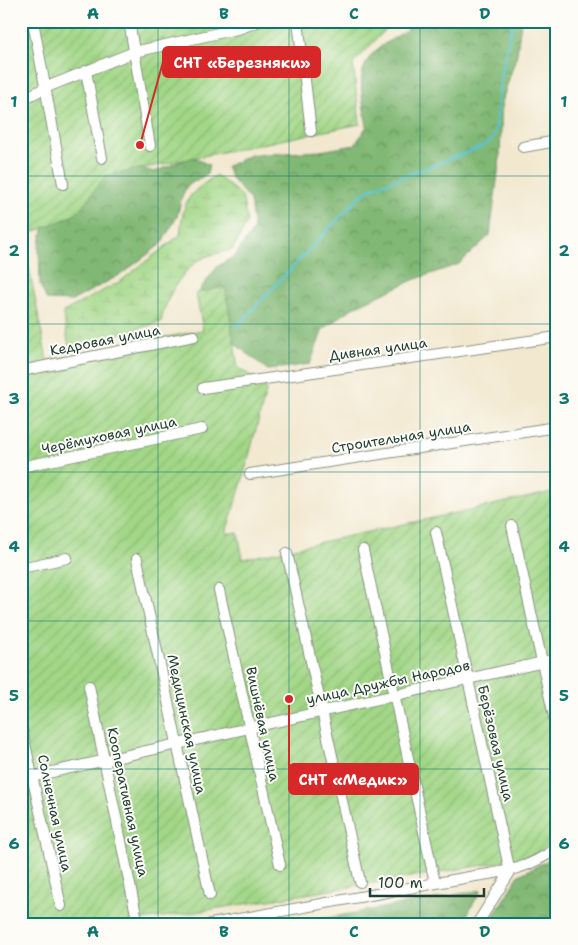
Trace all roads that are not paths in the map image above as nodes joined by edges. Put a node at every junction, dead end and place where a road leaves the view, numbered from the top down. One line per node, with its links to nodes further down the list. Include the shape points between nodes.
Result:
1 (33, 21): 7 (street)
2 (129, 21): 5 (street)
3 (259, 21): 5 (street)
4 (298, 21): 9 (street)
5 (134, 52): 6 (street); 11 (street)
6 (86, 71): 7 (street); 13 (street)
7 (47, 87): 8 (street); 14 (street)
8 (21, 100)
9 (311, 131)
10 (557, 141): 12 (street)
11 (150, 146)
12 (523, 147)
13 (102, 158)
14 (63, 184)
15 (194, 336): 17 (street, Кедровая улица)
16 (557, 337): 18 (street, Дивная улица)
17 (21, 371)
18 (202, 388)
19 (557, 427): 22 (street, Строительная улица)
20 (202, 429): 21 (street, Черёмуховая улица)
21 (21, 467)
22 (250, 474)
23 (512, 526): 32 (street)
24 (436, 532): 33 (street, Берёзовая улица)
25 (363, 550): 35 (street)
26 (287, 553): 36 (street)
27 (67, 558): 29 (street)
28 (137, 559): 40 (street, Медицинская улица)
29 (21, 568)
30 (219, 590): 38 (street, Вишнёвая улица)
31 (557, 659): 32 (street, улица Дружбы Народов)
32 (541, 663): 33 (street, улица Дружбы Народов); 39 (street)
33 (467, 679): 35 (street, улица Дружбы Народов); 46 (street, Берёзовая улица)
34 (89, 686): 41 (street, Кооперативная улица)
35 (395, 696): 36 (street, улица Дружбы Народов); 48 (street)
36 (323, 710): 38 (street, улица Дружбы Народов); 47 (street)
37 (21, 726): 42 (street, Солнечная улица)
38 (250, 727): 40 (street, улица Дружбы Народов); 45 (street, Вишнёвая улица)
39 (557, 730)
40 (177, 744): 41 (street, улица Дружбы Народов); 49 (street, Медицинская улица)
41 (106, 761): 42 (street, улица Дружбы Народов); 51 (street, Кооперативная улица)
42 (33, 776): 43 (street, улица Дружбы Народов); 50 (street, Солнечная улица)
43 (21, 778)
44 (557, 848): 46 (street)
45 (280, 865)
46 (510, 872): 48 (street); 53 (street)
47 (360, 882)
48 (435, 883): 52 (street)
49 (210, 895)
50 (61, 906)
51 (138, 924)
52 (211, 924)
53 (477, 924)

